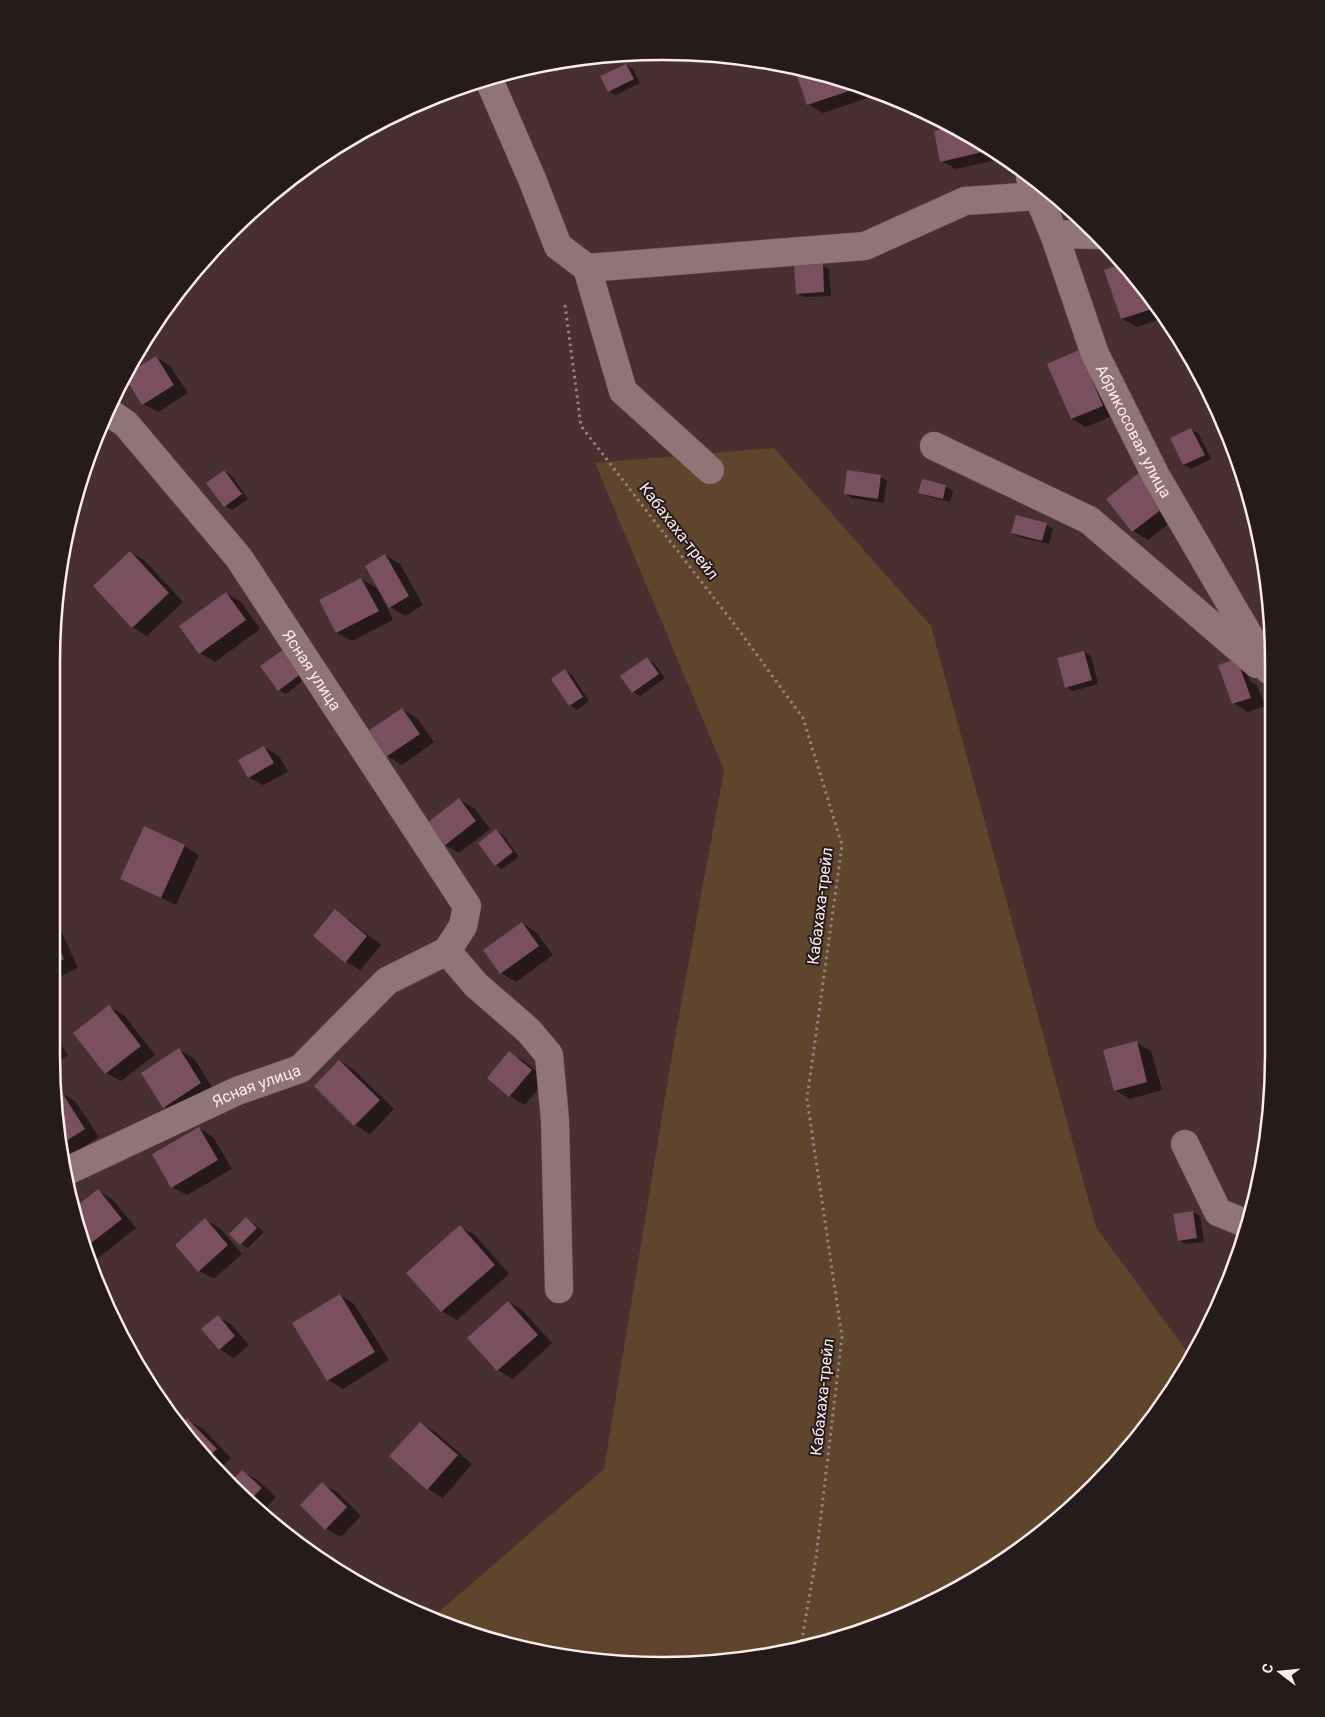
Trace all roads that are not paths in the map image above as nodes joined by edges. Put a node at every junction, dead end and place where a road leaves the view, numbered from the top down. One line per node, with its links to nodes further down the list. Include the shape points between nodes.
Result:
1 (491, 86): 6 (street, via 558,246)
2 (1031, 187): 6 (street, via 965,201 865,246)
3 (1036, 191): 4 (street, Абрикосовая улица)
4 (1054, 234): 5 (street); 10 (street, Абрикосовая улица, via 1095,354 1156,476)
5 (1088, 235)
6 (587, 268): 9 (street, via 623,391)
7 (113, 415): 12 (street, Ясная улица, via 126,424 239,558 466,906 463,926)
8 (934, 446): 11 (street, via 1089,520)
9 (710, 470)
10 (1265, 665)
11 (1265, 671)
12 (447, 952): 14 (street, Ясная улица, via 387,981 300,1069 237,1091); 16 (street, via 476,985 529,1031 549,1055 555,1120)
13 (1185, 1144): 15 (street, via 1218,1212)
14 (71, 1169)
15 (1241, 1221)
16 (559, 1289)

